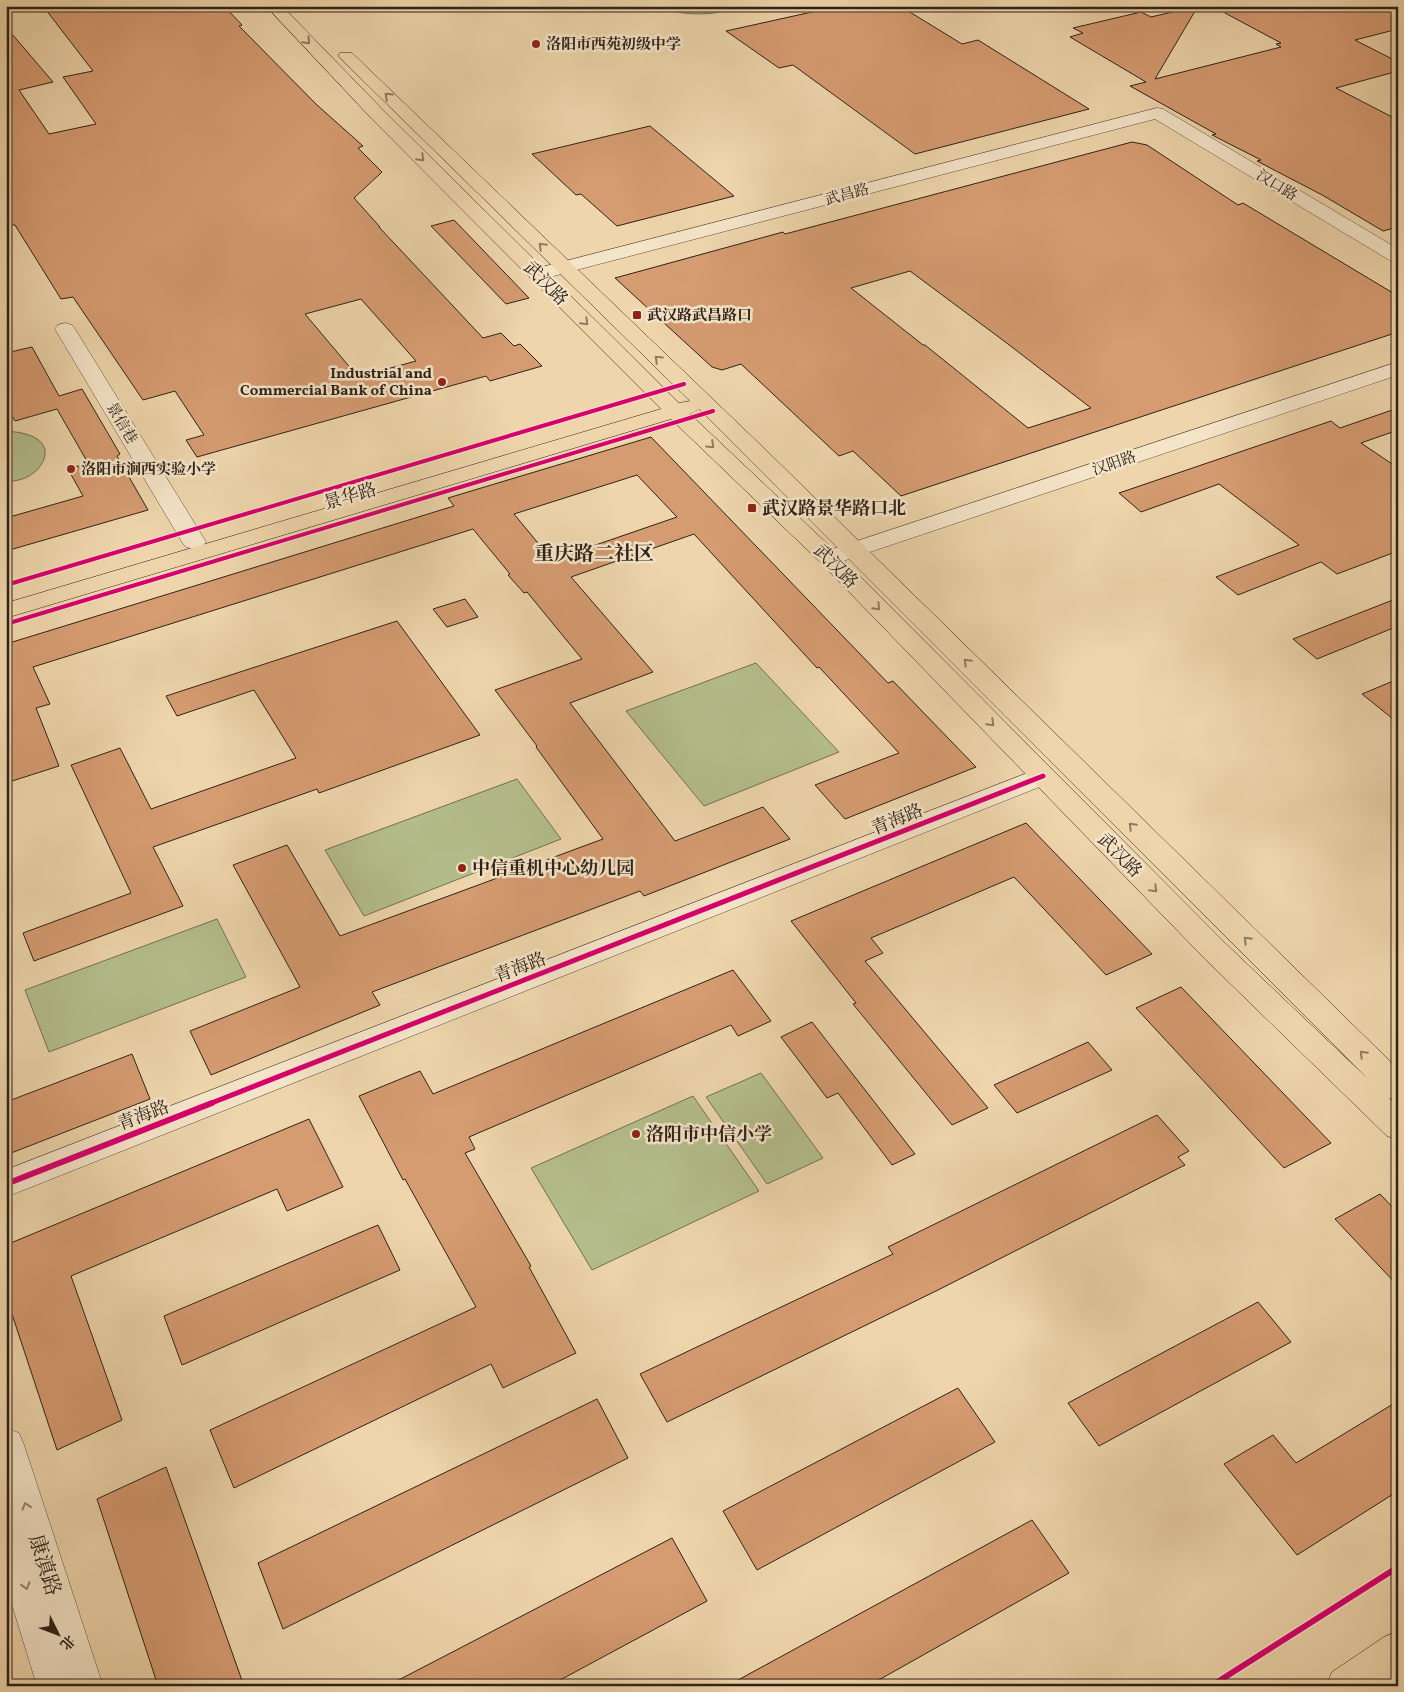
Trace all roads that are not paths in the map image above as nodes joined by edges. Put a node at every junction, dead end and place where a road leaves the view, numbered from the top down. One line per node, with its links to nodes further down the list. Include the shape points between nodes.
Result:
1 (273, 6): 6 (main road, 武汉路, one-way to 6)
2 (295, 6): 5 (main road, 武汉路, one-way to 2)
3 (1157, 113): 4 (street, 汉口路); 5 (street, 武昌路)
4 (1398, 257)
5 (564, 268): 6 (street, 武昌路); 9 (main road, 武汉路, one-way to 5)
6 (538, 274): 9 (main road, 武汉路, one-way to 9)
7 (65, 329): 10 (street, 景信巷)
8 (1398, 368): 11 (street, 汉阳路)
9 (685, 402): 10 (main road, 景华路); 11 (main road, 武汉路); 12 (main road, 武汉路, one-way to 12); 14 (main road, 景华路)
10 (194, 542): 13 (main road, 景华路)
11 (854, 550): 12 (street, 汉阳路); 16 (main road, 武汉路, one-way to 11)
12 (830, 558): 15 (main road, 武汉路, one-way to 15)
13 (6, 598)
14 (6, 611)
15 (1043, 776): 17 (main road, 武汉路, one-way to 17, via 1215,951); 18 (street, 青海路)
16 (1398, 1089)
17 (1398, 1127)
18 (6, 1184)
19 (6, 1445): 23 (street, 康滇路, one-way to 19)
20 (6, 1522): 22 (street, 康滇路, one-way to 22)
21 (1398, 1651): 24 (main road)
22 (57, 1686)
23 (82, 1686)
24 (1346, 1686)

